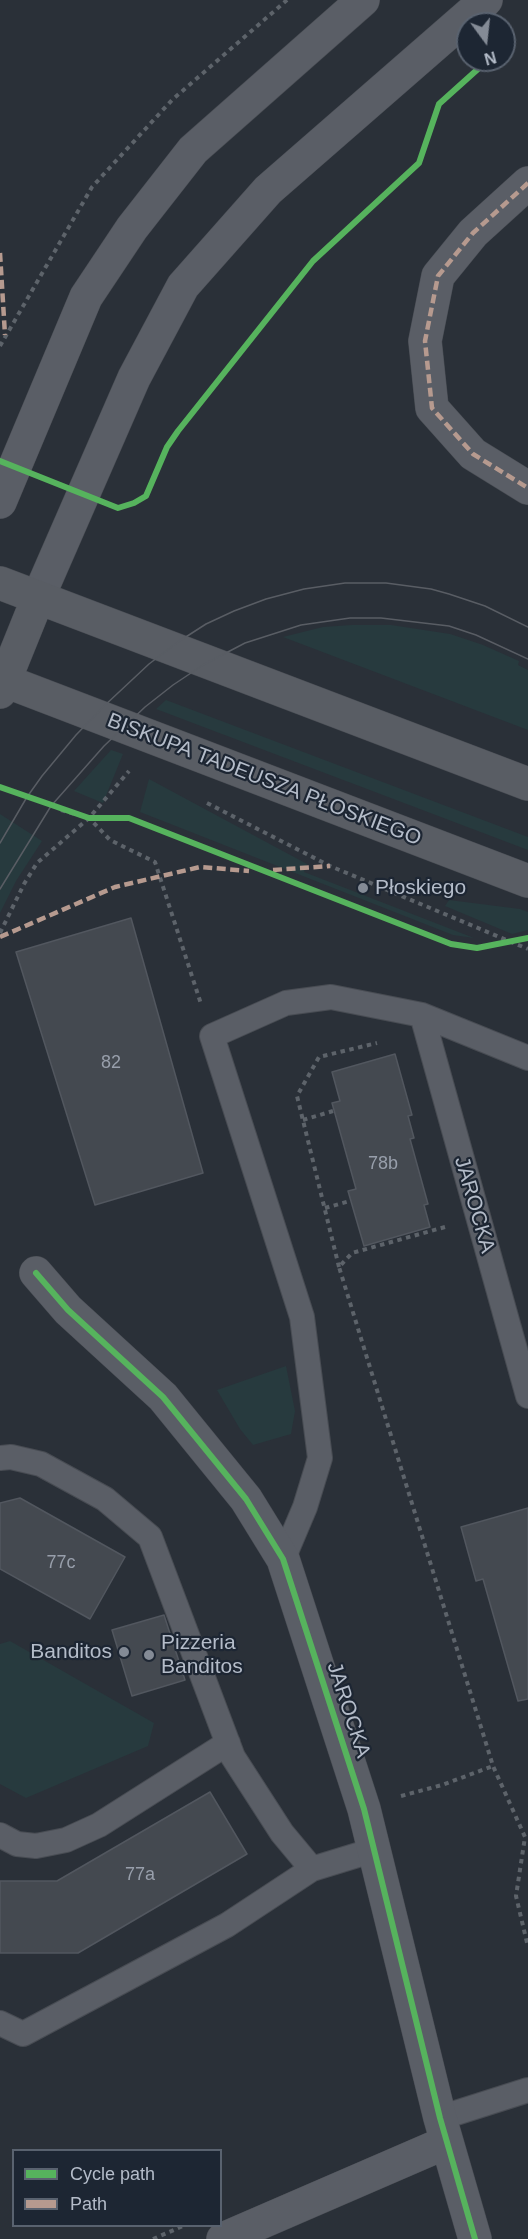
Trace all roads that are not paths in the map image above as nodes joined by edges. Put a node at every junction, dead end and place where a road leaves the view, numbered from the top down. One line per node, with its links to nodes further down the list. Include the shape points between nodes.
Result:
1 (363, 0): 5 (street, via 193,150 132,228 86,297)
2 (486, 0): 7 (street, via 268,190 183,286 134,378)
3 (528, 183): 4 (street, via 473,233 438,276 425,341 432,408 473,454)
4 (528, 488)
5 (0, 502)
6 (0, 582): 7 (main road)
7 (38, 598): 8 (main road); 9 (main road)
8 (2, 684): 10 (main road, BISKUPA TADEUSZA PŁOSKIEGO)
9 (528, 783)
10 (528, 881)
11 (424, 1023): 12 (lane); 14 (lane, JAROCKA); 16 (lane, via 331,997 286,1003 212,1036 302,1317 320,1458)
12 (528, 1058)
13 (36, 1273): 16 (street, JAROCKA, via 68,1310 163,1397 246,1499)
14 (528, 1396)
15 (0, 1458): 17 (lane, via 41,1464 105,1499 150,1537)
16 (283, 1558): 19 (street, JAROCKA)
17 (228, 1743): 18 (lane, via 99,1825 66,1840 36,1846 16,1844); 20 (lane, via 282,1833)
18 (0, 1835)
19 (374, 1850): 20 (lane); 25 (street, JAROCKA)
20 (312, 1869): 22 (lane, via 227,1925)
21 (0, 2023): 22 (lane)
22 (23, 2034): 23 (lane)
23 (0, 2044)
24 (528, 2090): 25 (lane)
25 (444, 2130): 26 (street); 27 (street, JAROCKA)
26 (223, 2239)
27 (476, 2239)

